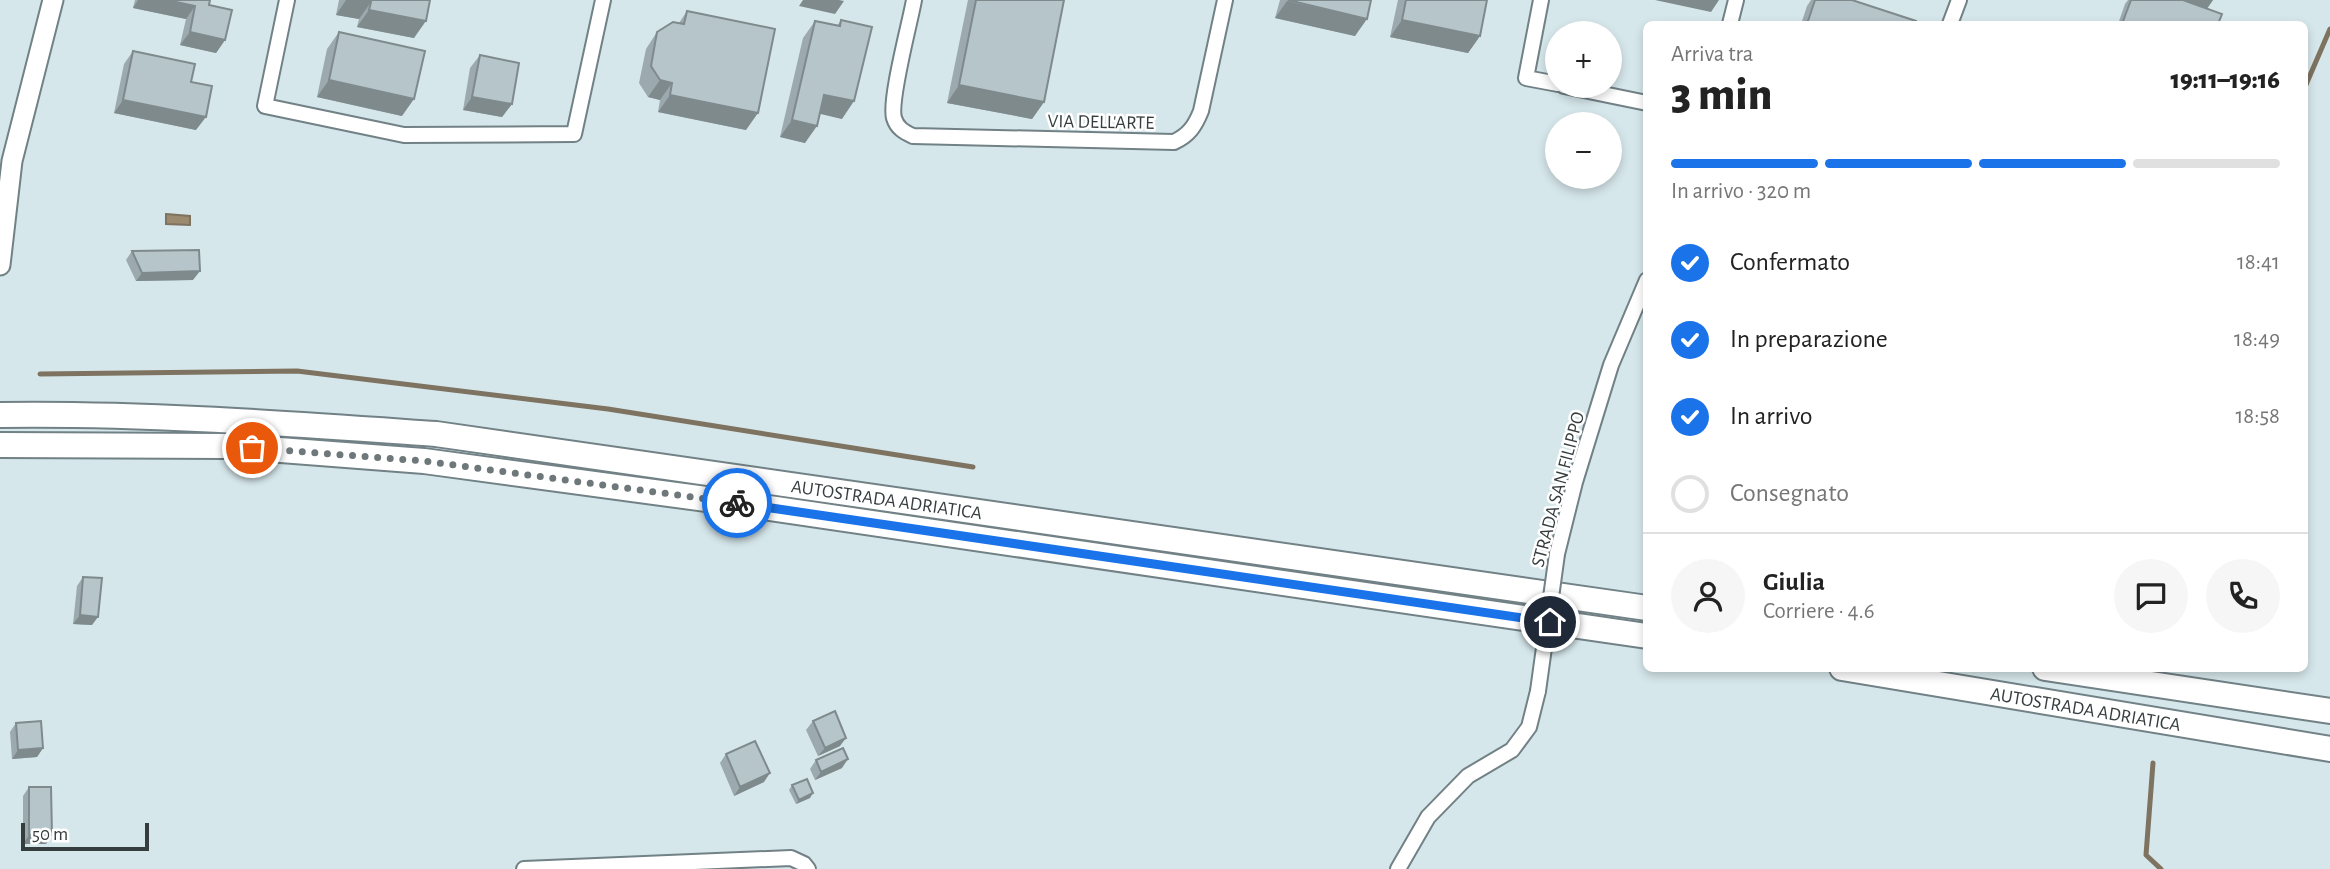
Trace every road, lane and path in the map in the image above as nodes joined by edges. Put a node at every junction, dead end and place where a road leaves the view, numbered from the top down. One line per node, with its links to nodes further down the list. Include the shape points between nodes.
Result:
1 (53, 0): 14 (main road, via 12,161)
2 (287, 0): 3 (street, via 265,106 404,135 574,134)
3 (603, 0)
4 (914, 0): 5 (street, VIA DELL'ARTE, via 892,106 897,125 913,136 1174,142 1190,132 1201,111)
5 (1225, 0)
6 (1541, 0): 11 (street, via 1525,78)
7 (1736, 0): 9 (street)
8 (1959, 0): 10 (street)
9 (1731, 21)
10 (1951, 21)
11 (1545, 82)
12 (1622, 98): 13 (street)
13 (1643, 102)
14 (0, 265)
15 (1643, 289): 26 (street, STRADA SAN FILIPPO, bridge, via 1611,365 1575,482 1557,554 1529,727 1512,750 1468,776 1428,817)
16 (0, 415): 18 (highway, AUTOSTRADA ADRIATICA, via 233,420 436,434)
17 (0, 445): 19 (highway, AUTOSTRADA ADRIATICA, via 227,446 424,461)
18 (1643, 607)
19 (1643, 635)
20 (1866, 672): 23 (highway, AUTOSTRADA ADRIATICA)
21 (2072, 672): 22 (highway, AUTOSTRADA ADRIATICA)
22 (2330, 711)
23 (2330, 749)
24 (524, 869): 25 (street, via 791,858)
25 (808, 869)
26 (1398, 869)

